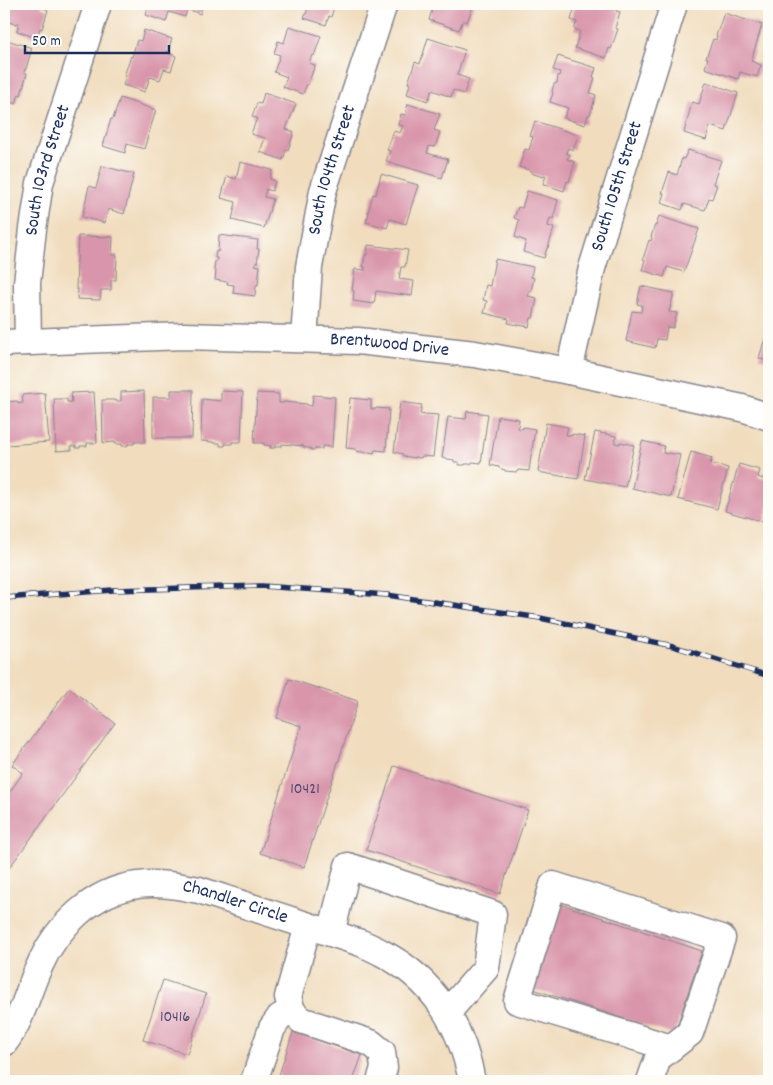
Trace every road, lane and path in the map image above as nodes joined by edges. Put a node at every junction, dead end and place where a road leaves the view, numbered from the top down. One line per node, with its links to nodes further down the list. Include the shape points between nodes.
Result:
1 (98, 4): 5 (street, South 103rd Street, via 40,183 28,283)
2 (384, 4): 4 (street, South 104th Street, via 324,191 309,267)
3 (674, 4): 6 (street, South 105th Street, via 592,268)
4 (304, 340): 5 (street, Brentwood Drive, via 184,336); 6 (street, Brentwood Drive, via 358,341 476,354)
5 (16, 343)
6 (569, 371): 7 (street, Brentwood Drive, via 742,408)
7 (769, 417)
8 (320, 930): 9 (street, via 288,997); 10 (street, Chandler Circle, via 361,943 400,964 429,988); 10 (street, via 348,866 493,914 486,968); 11 (street, Chandler Circle, via 198,890 158,884 120,888 88,905 59,932)
9 (292, 1011): 14 (street, via 280,1017 272,1028); 15 (street, via 301,1020 371,1043 382,1052 384,1068)
10 (447, 1013): 16 (street, Chandler Circle, via 458,1035)
11 (11, 1016): 12 (street, Chandler Circle, via 10,1035)
12 (4, 1043)
13 (671, 1048): 13 (street, via 690,1032 722,938 553,885 517,1001); 17 (street, via 658,1058)
14 (254, 1081)
15 (380, 1081)
16 (472, 1081)
17 (650, 1081)

